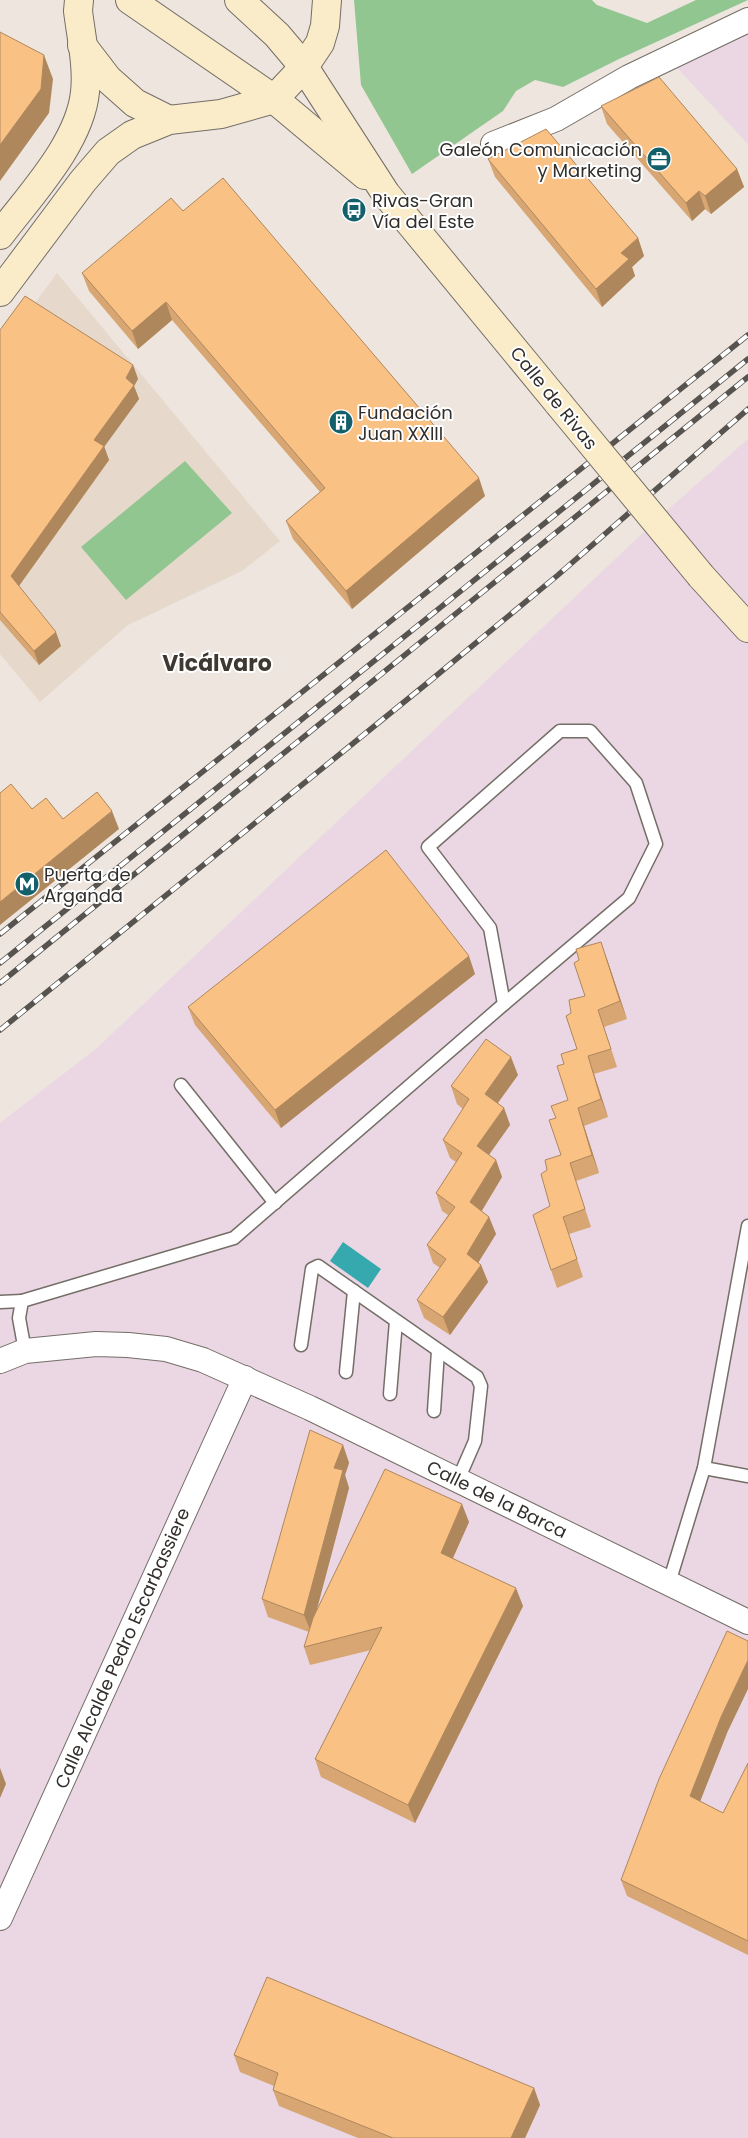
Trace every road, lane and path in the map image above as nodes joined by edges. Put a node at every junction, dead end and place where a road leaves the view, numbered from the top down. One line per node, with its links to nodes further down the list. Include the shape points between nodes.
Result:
1 (79, 0): 6 (main road)
2 (130, 0): 8 (main road, Calle de Rivas)
3 (239, 0): 7 (main road, Calle de Rivas, via 277,35)
4 (327, 0): 7 (main road, via 320,43)
5 (748, 20): 10 (street, via 636,73 556,119)
6 (82, 45): 9 (main road, via 108,79 128,97); 12 (main road, via 86,89 83,110 73,134)
7 (304, 67): 8 (main road); 11 (main road, Calle de Rivas)
8 (274, 98): 9 (main road, via 221,114); 11 (main road, Calle de Rivas)
9 (169, 120): 13 (main road, via 132,135 108,152)
10 (493, 144)
11 (386, 194): 14 (main road, Calle de Rivas, bridge)
12 (0, 235)
13 (0, 292)
14 (722, 601): 15 (main road, Calle de Rivas); 16 (main road, Calle de Rivas)
15 (748, 628)
16 (748, 642)
17 (504, 1004): 17 (lane, via 629,898 656,844 636,783 590,731 560,731 428,847 490,928); 19 (lane)
18 (181, 1085): 19 (lane)
19 (275, 1203): 22 (lane, via 234,1238)
20 (748, 1226): 33 (lane)
21 (354, 1291): 24 (lane); 25 (lane, via 318,1266 312,1270); 29 (lane)
22 (22, 1301): 23 (lane); 26 (lane, via 19,1318)
23 (0, 1302)
24 (396, 1321): 27 (lane); 31 (lane)
25 (300, 1344)
26 (25, 1351): 28 (street, Calle de la Barca); 30 (street, Calle de la Barca, via 128,1344 166,1349)
27 (438, 1351): 32 (lane); 35 (lane, via 477,1377 481,1386 475,1441)
28 (0, 1361)
29 (346, 1372)
30 (245, 1378): 35 (street, Calle de la Barca); 38 (street, Calle Alcalde Pedro Escarbassiere)
31 (390, 1394)
32 (434, 1411)
33 (704, 1468): 34 (lane); 36 (lane)
34 (748, 1476)
35 (458, 1480): 36 (street, Calle de la Barca)
36 (669, 1583): 37 (street, Calle de la Barca)
37 (748, 1622)
38 (0, 1918)

